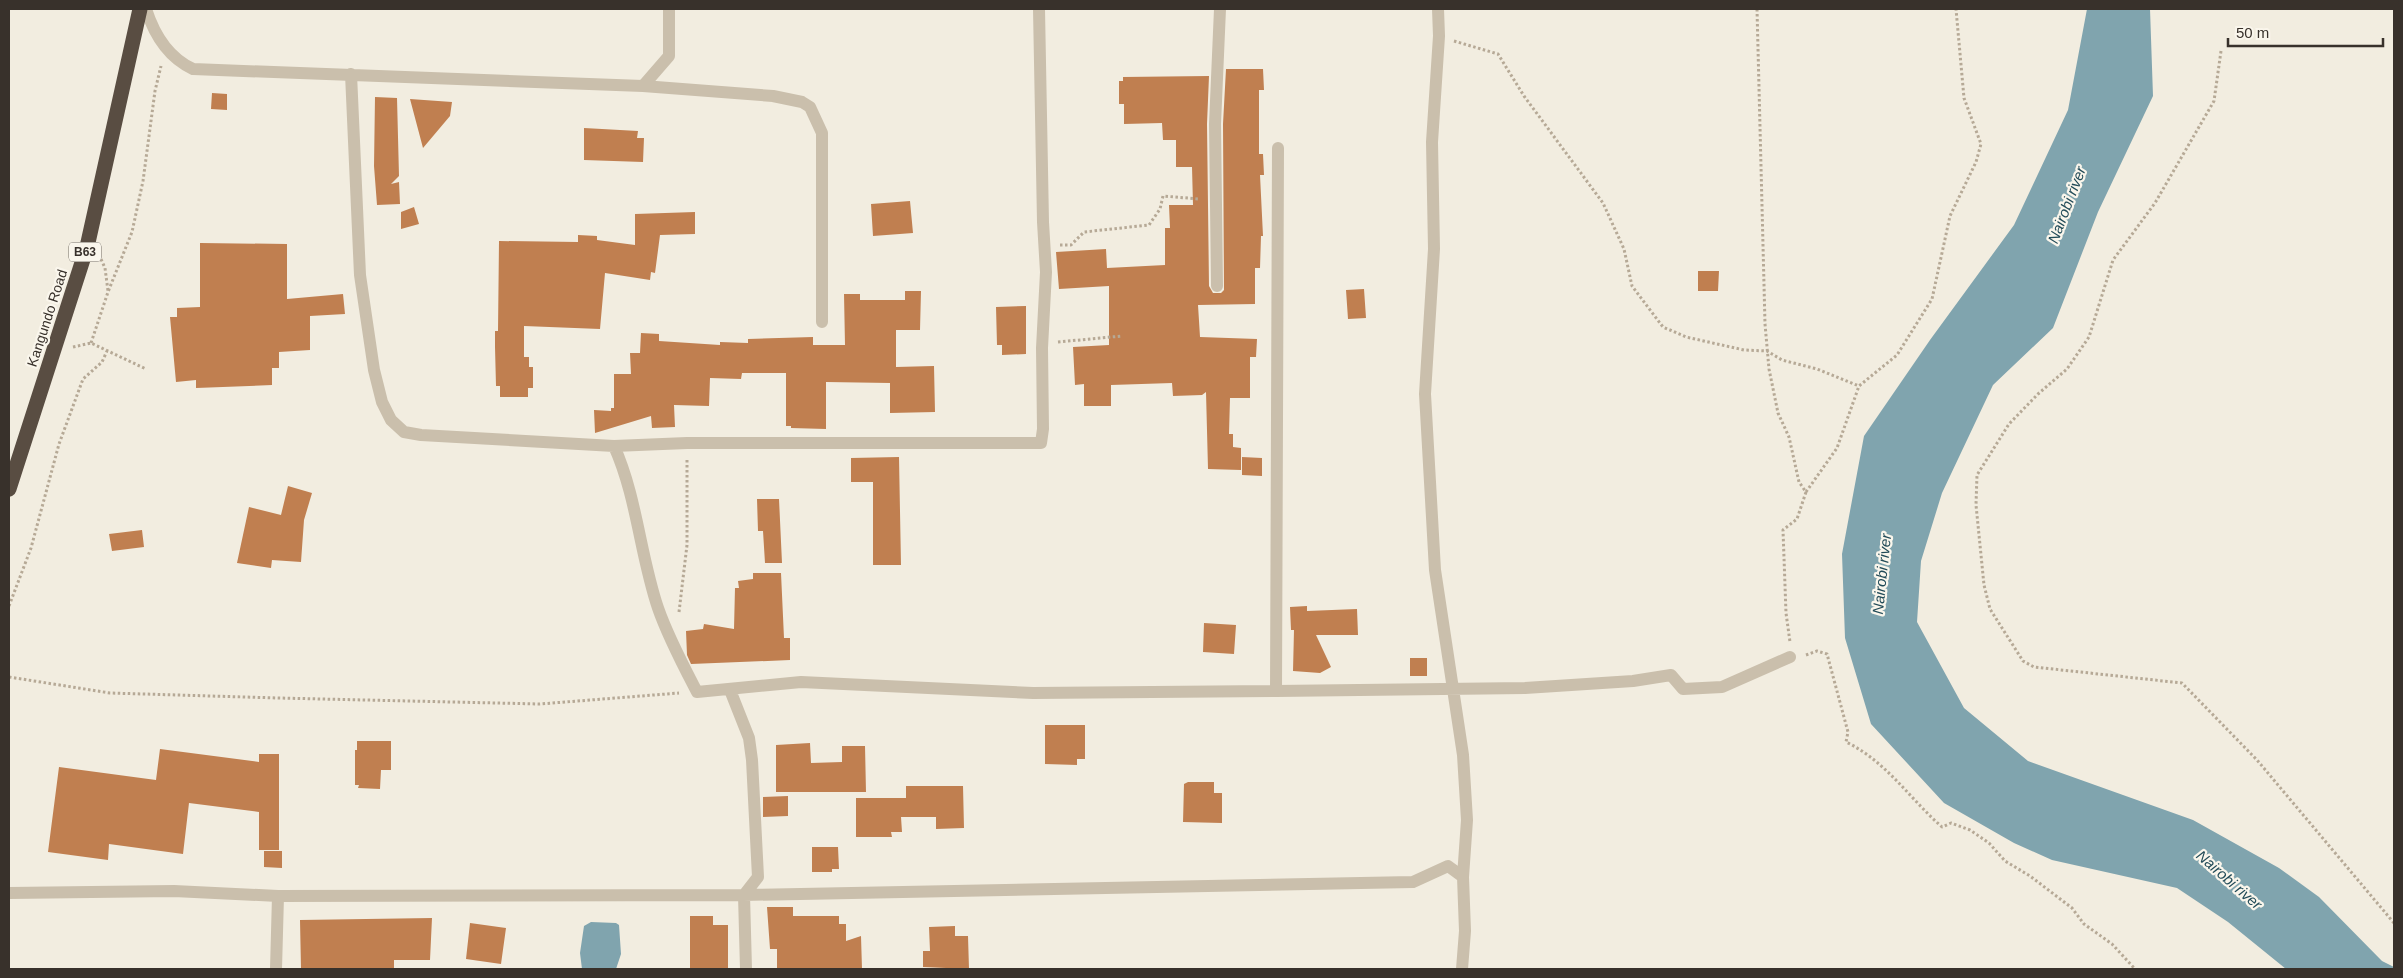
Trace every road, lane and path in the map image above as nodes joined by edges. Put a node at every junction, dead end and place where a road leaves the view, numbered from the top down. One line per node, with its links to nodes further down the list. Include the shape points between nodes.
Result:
1 (140, 9): 22 (highway, Kangundo Road / B63, via 86,247)
2 (146, 9): 10 (street, via 154,32)
3 (669, 9): 13 (street, via 669,56)
4 (1039, 9): 16 (street)
5 (1220, 9): 15 (street, via 1215,115)
6 (1438, 9): 9 (street)
7 (1757, 9): 24 (path, via 1761,231)
8 (1956, 9): 26 (path, via 1964,98 1981,144 1976,162 1950,216 1932,299 1897,354)
9 (1439, 36): 24 (path, via 1498,54 1524,96 1603,203 1624,249 1632,286 1663,327 1696,339 1744,350); 35 (street, via 1432,142 1434,249 1425,394 1435,570)
10 (165, 48): 12 (street, via 193,69); 20 (path, via 132,232)
11 (2221, 51): 43 (path, via 2214,101 2155,203 2114,260 2089,337 2067,369 2009,424 1977,475 1976,505 1984,585 1990,609 2023,661 2034,667 2182,683 2257,760)
12 (351, 74): 13 (street); 28 (street, via 360,276 374,370 382,402 391,420 404,432 421,435)
13 (643, 86): 18 (street, via 791,99 810,107 822,133)
14 (1278, 148): 37 (street)
15 (1217, 200): 16 (path, via 1162,196 1160,209 1149,225 1084,232 1071,245); 17 (street)
16 (1044, 245): 21 (street, via 1046,272)
17 (1216, 286)
18 (822, 322)
19 (1122, 336): 21 (path)
20 (91, 343): 22 (path); 23 (path)
21 (1042, 344): 27 (street, via 1041,443)
22 (53, 351): 29 (highway, Kangundo Road / B63)
23 (107, 351): 25 (path); 31 (path, via 102,362 83,378 59,444 31,548)
24 (1768, 351): 26 (path, via 1782,360 1817,369); 30 (path, via 1778,413 1789,437 1799,482)
25 (146, 369)
26 (1859, 386): 30 (path, via 1837,448)
27 (687, 443): 28 (street); 32 (path, via 687,544)
28 (614, 446): 38 (street, via 625,470 658,608)
29 (9, 489)
30 (1806, 492): 33 (path, via 1797,519 1783,530)
31 (9, 606)
32 (678, 615)
33 (1790, 657): 35 (street, via 1722,687 1683,689 1671,675 1559,686); 47 (path, via 1817,651 1827,654 1848,732 1846,742 1886,768 1942,827 1951,823 1970,830 2004,861 2053,893 2072,908 2084,924 2112,944)
34 (9, 677): 38 (path, via 110,693 540,704)
35 (1452, 688): 37 (street); 39 (street, via 1463,756 1466,811)
36 (730, 690): 37 (street, via 801,682 1033,693); 38 (street); 41 (street, via 749,738 752,760 758,877)
37 (1276, 691)
38 (697, 692)
39 (1463, 877): 41 (street, via 1448,866 1413,882); 46 (street, via 1465,931)
40 (9, 893): 42 (street, via 174,891)
41 (744, 895): 42 (street); 45 (street)
42 (278, 896): 44 (street)
43 (2394, 923)
44 (276, 969)
45 (746, 969)
46 (1462, 969)
47 (2135, 969)

